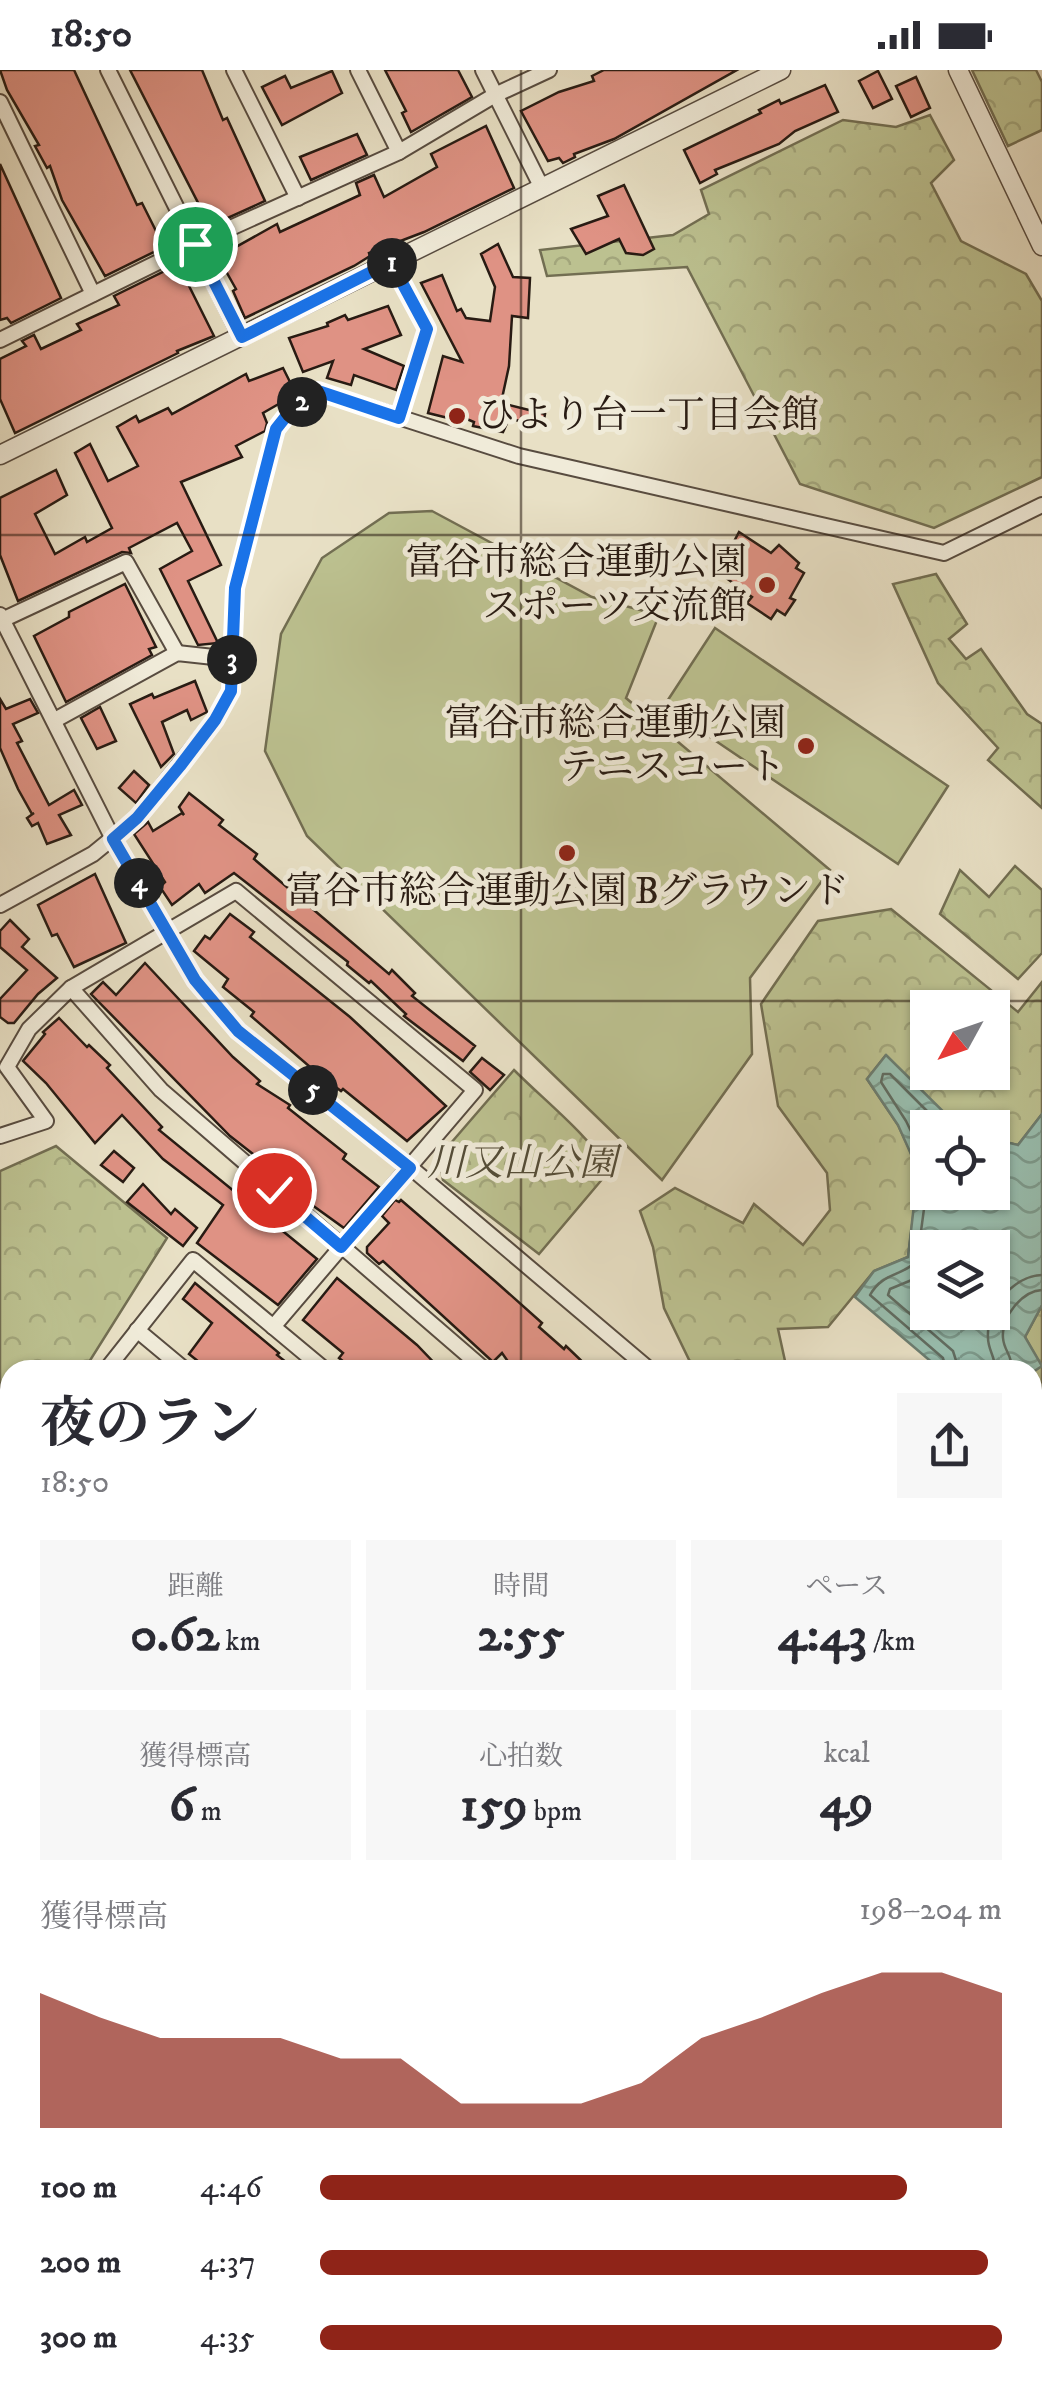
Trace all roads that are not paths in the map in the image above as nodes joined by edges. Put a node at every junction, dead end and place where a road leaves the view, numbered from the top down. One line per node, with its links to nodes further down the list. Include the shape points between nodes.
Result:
1 (108, 70): 13 (street)
2 (234, 70): 12 (street)
3 (358, 70): 10 (street)
4 (483, 70): 8 (street)
5 (549, 70): 8 (street)
6 (781, 70): 11 (street)
7 (958, 70): 14 (street)
8 (495, 95): 10 (street); 11 (street)
9 (0, 102): 16 (street)
10 (399, 152): 12 (street)
11 (542, 188): 15 (street)
12 (298, 198): 13 (street)
13 (195, 244): 16 (street); 17 (street)
14 (1042, 246)
15 (391, 262): 17 (street); 19 (street, via 427,329)
16 (93, 294): 18 (street)
17 (242, 337): 20 (street)
18 (0, 340)
19 (399, 418): 21 (street, via 519,456 944,553); 24 (street, via 318,391 276,429 235,588)
20 (0, 454)
21 (1042, 505)
22 (1, 618): 23 (street, via 126,562); 25 (street)
23 (177, 653): 24 (street); 25 (street)
24 (232, 659): 26 (street, via 231,691 215,720)
25 (55, 720): 26 (street)
26 (113, 839): 27 (street); 28 (street)
27 (0, 905)
28 (168, 930): 29 (street); 31 (street, via 195,980 238,1031); 31 (street, via 236,891 475,1090)
29 (71, 988): 30 (street, via 29,1028 7,1067 46,1121); 32 (street, via 161,1090)
30 (0, 1136)
31 (410, 1168): 32 (street); 39 (street)
32 (341, 1247): 33 (street); 38 (street)
33 (273, 1327): 34 (street, via 193,1260); 37 (street)
34 (138, 1330): 35 (street); 36 (street)
35 (114, 1360)
36 (173, 1360)
37 (313, 1360)
38 (473, 1360)
39 (638, 1360)

